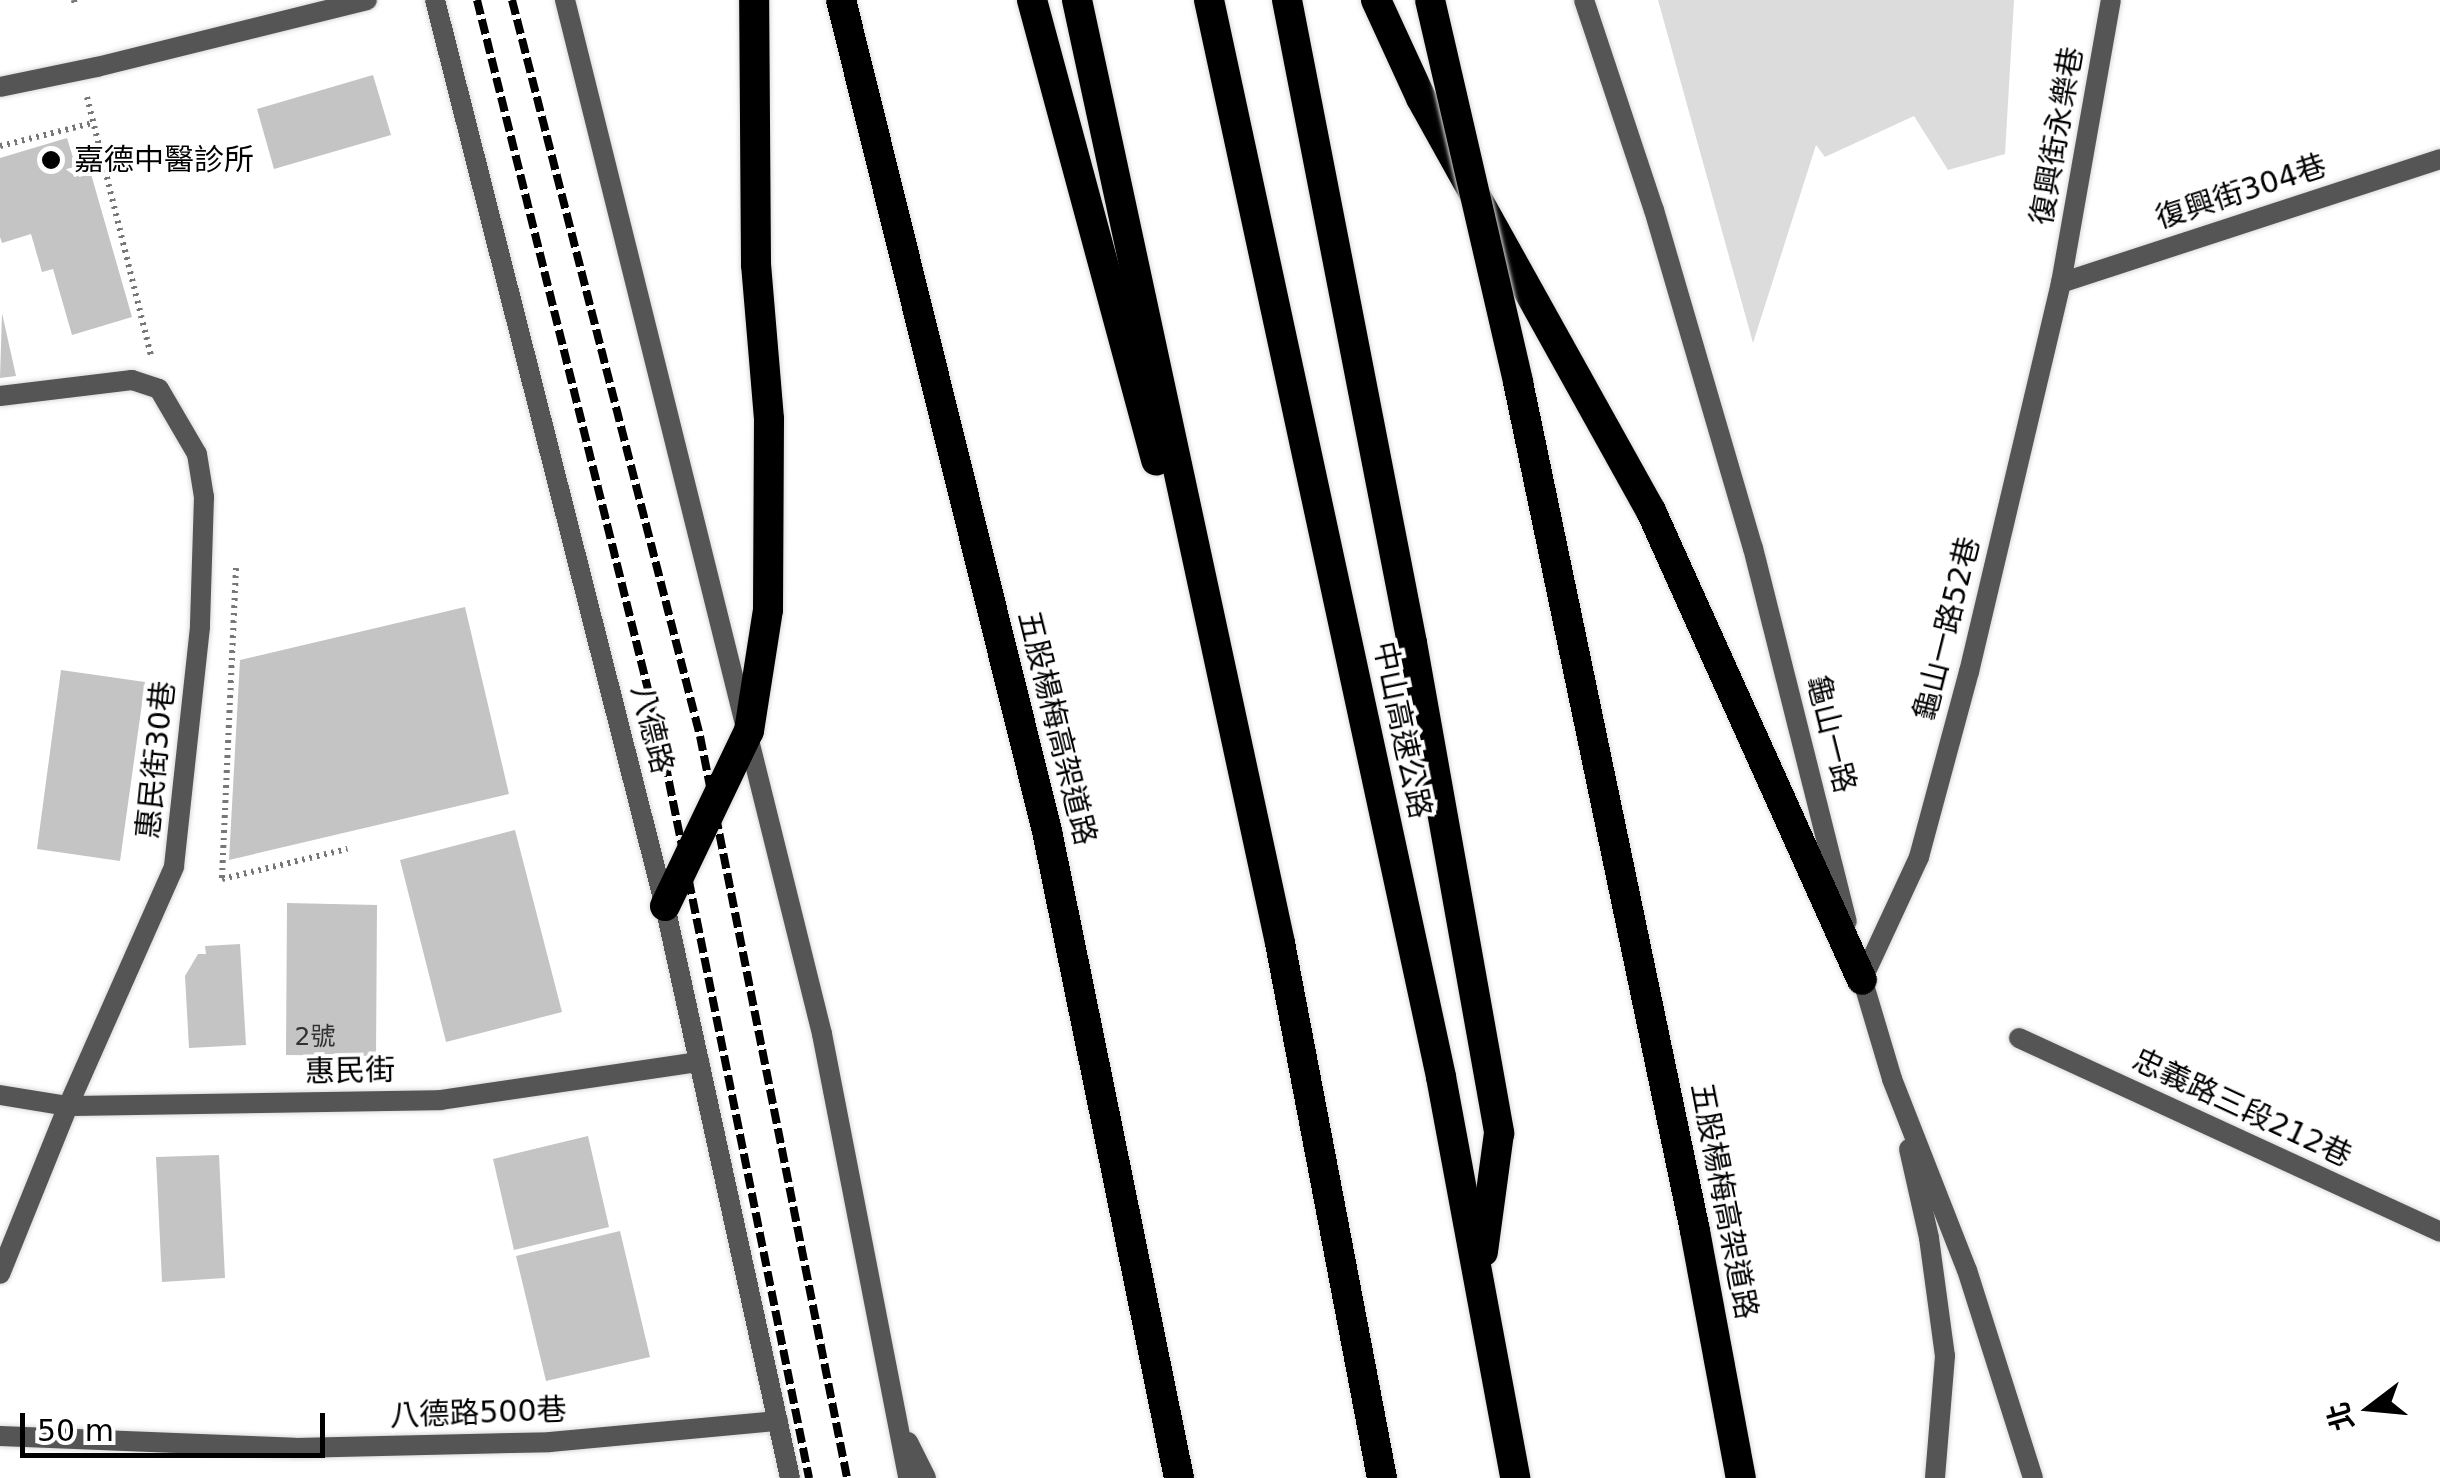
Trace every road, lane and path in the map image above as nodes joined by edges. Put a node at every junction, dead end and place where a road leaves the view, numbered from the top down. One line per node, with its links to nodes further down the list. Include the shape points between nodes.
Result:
1 (367, 0): 14 (street)
2 (435, 0): 25 (street, 八德路)
3 (565, 0): 23 (street)
4 (754, 0): 23 (highway, via 756,264 769,419 768,610)
5 (841, 0): 42 (highway, 五股楊梅高架道路, via 1047,831)
6 (1032, 0): 26 (highway)
7 (1078, 0): 26 (highway)
8 (1209, 0): 35 (highway, 中山高速公路)
9 (1288, 0): 35 (highway, via 1499,1133)
10 (1376, 0): 27 (highway, via 1420,98 1651,510)
11 (1430, 0): 45 (highway, 五股楊梅高架道路, bridge, via 1530,440 1696,1231)
12 (1584, 0): 27 (street, 龜山一路, via 1654,210 1753,548)
13 (2112, 0): 19 (street, 復興街永樂巷)
14 (0, 87)
15 (86, 96): 16 (path)
16 (93, 123): 17 (path); 20 (path)
17 (0, 146)
18 (2440, 158): 19 (street, 復興街304巷)
19 (2061, 282): 27 (street, 龜山一路52巷, via 1920,857)
20 (159, 389): 21 (street, via 132,380); 32 (street, 惠民街30巷, via 197,454 204,497 200,626 174,867)
21 (0, 396)
22 (236, 564): 24 (path, via 222,878)
23 (748, 732): 25 (highway); 36 (street, via 822,1034)
24 (347, 849)
25 (665, 906): 29 (street, 八德路)
26 (1280, 943): 43 (highway)
27 (1862, 980): 30 (street, 龜山一路)
28 (2018, 1038): 33 (street, 忠義路三段212巷)
29 (699, 1062): 32 (street, 惠民街, via 441,1100); 37 (street, 八德路)
30 (1892, 1079): 46 (street, via 1929,1238 1945,1356); 47 (street, 龜山一路, via 1967,1270)
31 (0, 1095): 32 (street, 惠民街)
32 (68, 1106): 34 (street, 惠民街30巷)
33 (2440, 1232)
34 (0, 1274)
35 (1479, 1280): 44 (highway, 中山高速公路)
36 (896, 1418): 40 (street); 41 (street)
37 (778, 1421): 38 (street, 八德路500巷, via 550,1442 295,1448); 39 (street, 八德路)
38 (0, 1436)
39 (790, 1478)
40 (908, 1478)
41 (926, 1478)
42 (1179, 1478)
43 (1382, 1478)
44 (1516, 1478)
45 (1741, 1478)
46 (1935, 1478)
47 (2033, 1478)

